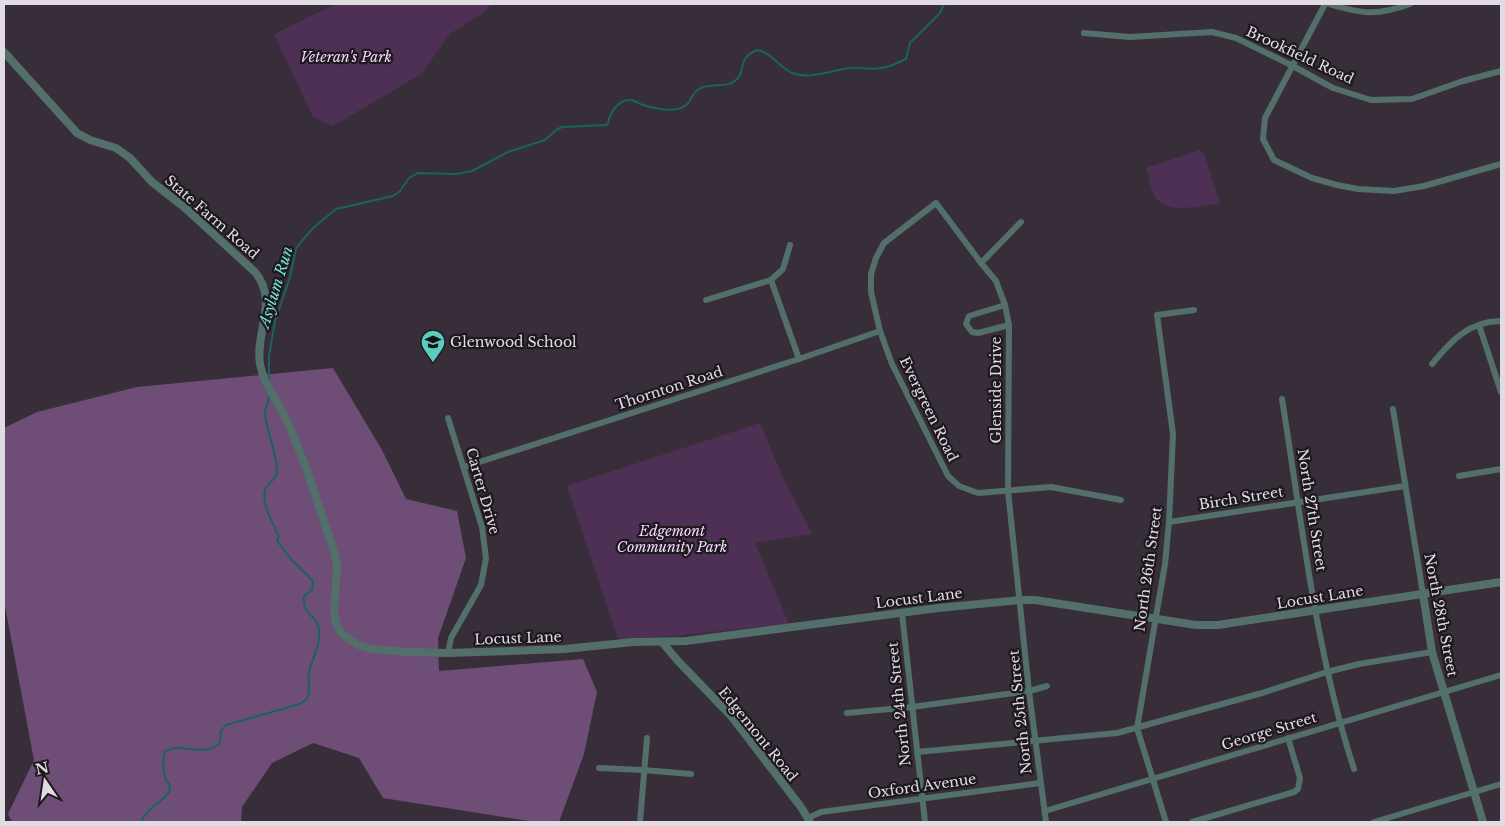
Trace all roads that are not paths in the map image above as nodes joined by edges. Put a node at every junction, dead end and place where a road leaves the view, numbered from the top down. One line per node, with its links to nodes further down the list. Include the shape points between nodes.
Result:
1 (1325, 4): 6 (street)
2 (1329, 4): 3 (street, via 1373,14)
3 (1410, 4)
4 (1084, 33): 6 (street, Brookfield Road, via 1130,37 1212,32 1236,38)
5 (4, 52): 41 (street, State Farm Road, via 77,133 116,148 130,158 152,182 184,207 262,281 267,300 260,364 284,415 333,548 337,566 334,611)
6 (1291, 65): 7 (street, Brookfield Road, via 1333,88 1371,100 1412,98); 8 (street, via 1264,118 1263,139 1274,160 1312,178 1337,186 1394,191)
7 (1501, 71)
8 (1501, 164)
9 (936, 203): 12 (street, Glenside Drive); 20 (street, Evergreen Road, via 884,242 876,258 871,274 871,292)
10 (1021, 222): 12 (street)
11 (790, 245): 13 (street, via 783,269)
12 (980, 263): 15 (street, Glenside Drive, via 996,281)
13 (771, 280): 14 (street); 21 (street)
14 (706, 300)
15 (1005, 306): 19 (street, Glenside Drive); 19 (street, via 969,316 966,324 972,332 978,333)
16 (1194, 310): 34 (street, North 26th Street, via 1157,315 1174,434)
17 (1501, 321): 18 (street)
18 (1479, 325): 22 (street, via 1451,341); 23 (street)
19 (1009, 326): 31 (street, Glenside Drive)
20 (880, 331): 21 (street, Thornton Road); 31 (street, Evergreen Road, via 892,364 948,476 959,486 978,494)
21 (799, 359): 27 (street, Thornton Road)
22 (1432, 364)
23 (1501, 392)
24 (1282, 399): 33 (street, North 27th Street)
25 (1393, 409): 30 (street, North 28th Street)
26 (448, 418): 27 (street, Carter Drive)
27 (464, 467): 44 (street, Carter Drive, via 482,528 486,558 481,584 451,638)
28 (1501, 469): 29 (street)
29 (1459, 476)
30 (1405, 486): 33 (street, Birch Street); 36 (street, North 28th Street)
31 (1008, 491): 32 (street, Evergreen Road, via 1051,488); 37 (street, Glenside Drive)
32 (1122, 500)
33 (1298, 501): 34 (street, Birch Street); 38 (street, North 27th Street)
34 (1169, 522): 40 (street, North 26th Street)
35 (1501, 582): 36 (street, Locust Lane)
36 (1423, 594): 38 (street, Locust Lane); 43 (street, North 28th Street)
37 (1021, 600): 39 (street, Locust Lane); 40 (street, Locust Lane); 48 (street, North 25th Street)
38 (1315, 610): 40 (street, Locust Lane, via 1218,625); 45 (street, North 27th Street)
39 (902, 613): 42 (street, Locust Lane); 50 (street, North 24th Street)
40 (1155, 618): 53 (street, North 26th Street)
41 (341, 633): 44 (street, Locust Lane, via 358,646 371,649)
42 (662, 642): 44 (street, Locust Lane); 68 (street, Edgemont Road, via 732,716)
43 (1432, 652): 45 (street); 49 (street, North 28th Street)
44 (448, 653)
45 (1327, 672): 52 (street, North 27th Street); 53 (street)
46 (1501, 675): 49 (street, George Street)
47 (1048, 686): 48 (street)
48 (1030, 691): 50 (street); 56 (street, North 25th Street)
49 (1443, 692): 52 (street, George Street); 65 (street, North 28th Street)
50 (912, 707): 51 (street); 57 (street, North 24th Street)
51 (847, 713)
52 (1339, 723): 55 (street, George Street); 59 (street, North 27th Street)
53 (1137, 728): 56 (street, via 1117,733); 62 (street, North 26th Street)
54 (647, 738): 60 (street)
55 (1288, 738): 62 (street, George Street); 73 (street, via 1300,778 1298,789)
56 (1036, 740): 57 (street); 63 (street, North 25th Street)
57 (917, 752): 66 (street, North 24th Street)
58 (600, 768): 60 (street)
59 (1354, 769)
60 (643, 770): 61 (street); 69 (street)
61 (691, 774)
62 (1152, 779): 67 (street, George Street); 72 (street, North 26th Street)
63 (1040, 783): 66 (street, Oxford Avenue); 67 (street, North 25th Street)
64 (1501, 784): 65 (street)
65 (1474, 792): 74 (street); 75 (street, North 28th Street)
66 (923, 798): 68 (street, Oxford Avenue, via 821,812); 70 (street, North 24th Street)
67 (1045, 811): 71 (street, North 25th Street)
68 (809, 820)
69 (640, 822)
70 (925, 822)
71 (1046, 822)
72 (1166, 822)
73 (1192, 822)
74 (1374, 822)
75 (1483, 822)

